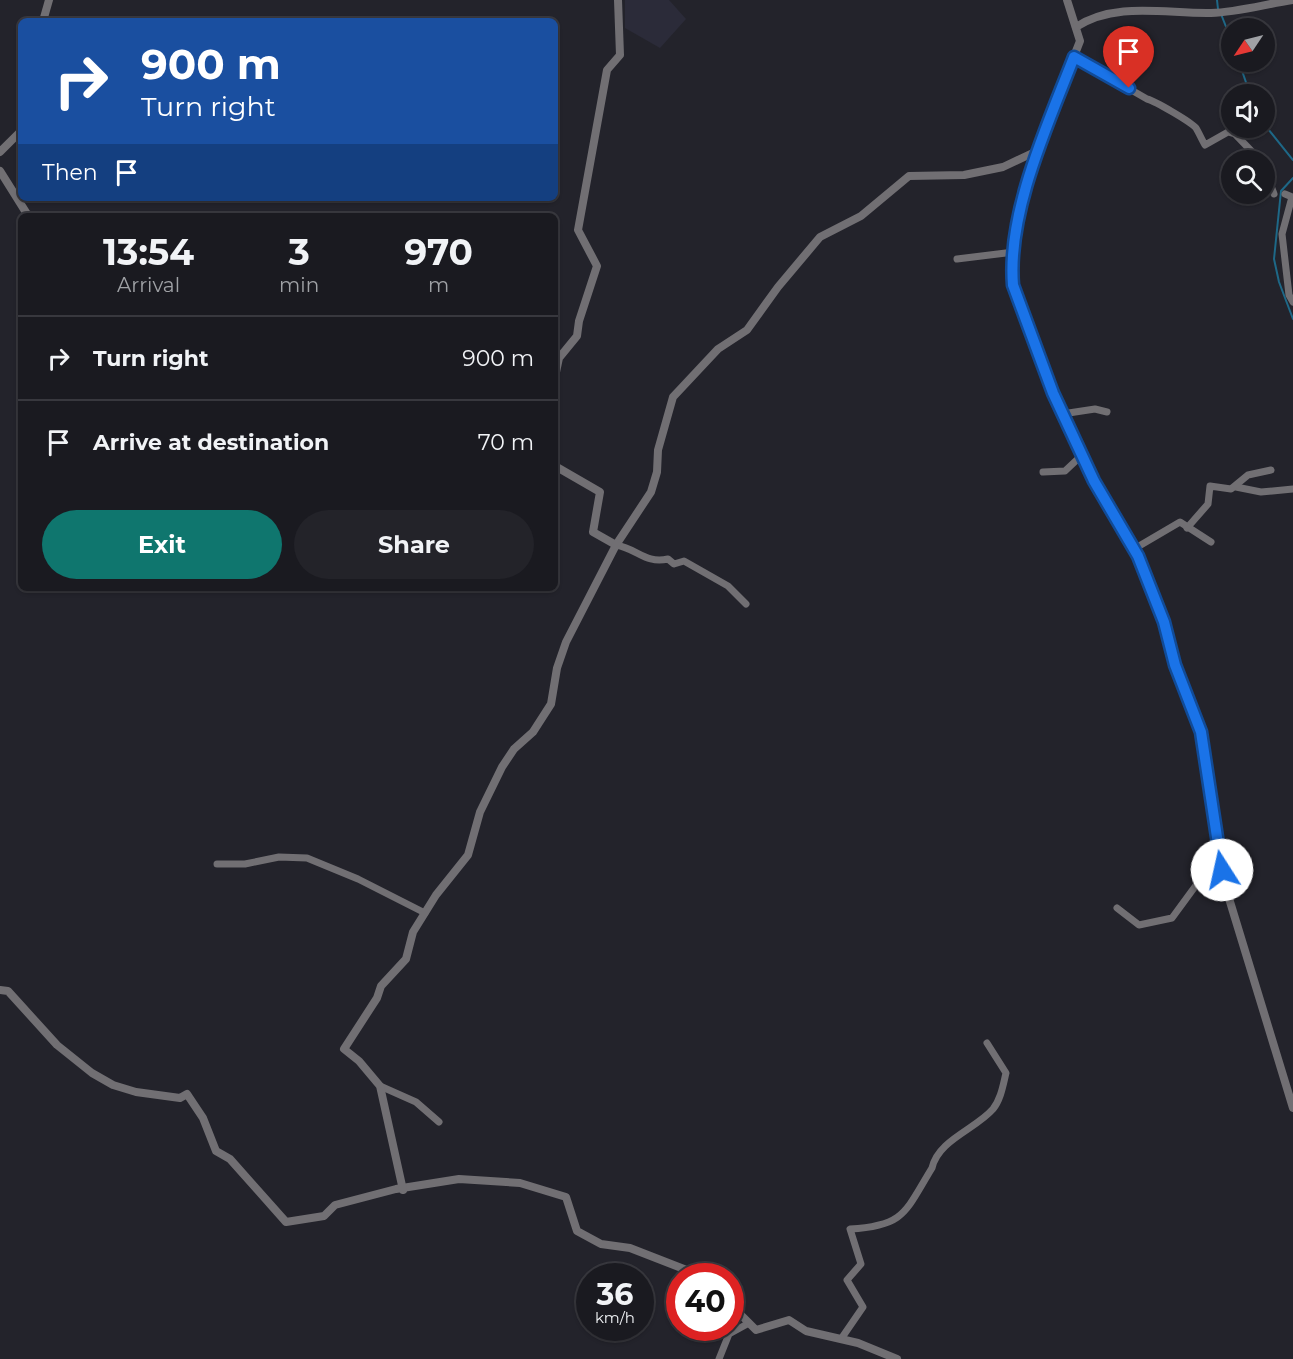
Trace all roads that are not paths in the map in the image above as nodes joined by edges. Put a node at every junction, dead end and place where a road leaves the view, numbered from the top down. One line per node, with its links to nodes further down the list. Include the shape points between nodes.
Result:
1 (49, 0): 5 (street)
2 (618, 0): 20 (street, via 620,55 607,70 579,230 597,266 577,336)
3 (1067, 0): 6 (street)
4 (1293, 0): 6 (street, via 1218,12 1132,10 1093,16)
5 (44, 18)
6 (1076, 27): 7 (street, via 1080,41)
7 (1074, 57): 9 (street); 10 (street, via 1159,102 1194,126 1205,145 1228,132)
8 (18, 134): 11 (street)
9 (1037, 150): 15 (street); 31 (street, via 1003,167 964,175 909,176 861,216 820,237 747,330 718,349 673,397 651,492)
10 (1250, 150)
11 (0, 152)
12 (0, 171): 14 (street)
13 (1285, 194): 17 (street, via 1292,197 1282,234)
14 (18, 200)
15 (1014, 252): 16 (street); 22 (street, via 1013,285)
16 (957, 259)
17 (1285, 267): 18 (street); 19 (street)
18 (1293, 267)
19 (1293, 302)
20 (558, 363)
21 (1107, 412): 22 (street, via 1095,409)
22 (1062, 414): 23 (street)
23 (1082, 455): 26 (street, via 1065,471); 32 (street)
24 (558, 468): 31 (street, via 600,492 593,532)
25 (1271, 470): 27 (street, via 1248,475)
26 (1043, 472)
27 (1236, 487): 28 (street, via 1261,492); 29 (street, via 1210,486 1208,504)
28 (1293, 489)
29 (1187, 528): 30 (street); 32 (street, via 1180,522)
30 (1211, 542)
31 (616, 544): 33 (street, via 656,562 684,561 728,586); 37 (street, via 566,642 551,704 502,767 480,812 468,855)
32 (1134, 549): 35 (street, via 1164,622 1175,665 1201,732)
33 (746, 604)
34 (217, 864): 37 (street, via 308,858)
35 (1222, 870): 36 (street, via 1205,873 1172,918 1139,925); 41 (street)
36 (1118, 908)
37 (424, 913): 40 (street, via 413,932 406,959 381,986 344,1049)
38 (0, 990): 43 (street, via 8,991 57,1045 113,1085 159,1096 180,1098 187,1094 203,1118 216,1151 230,1159 286,1222 324,1216 335,1205)
39 (987, 1043): 47 (street, via 1006,1073 993,1109 934,1160 905,1213 881,1227 850,1229 861,1264 847,1280 863,1307)
40 (380, 1086): 42 (street, via 416,1102); 43 (street)
41 (1293, 1108)
42 (439, 1122)
43 (403, 1190): 44 (street, via 459,1179 520,1184 566,1197 578,1231 601,1244 630,1248)
44 (669, 1263)
45 (744, 1318): 46 (street)
46 (749, 1323): 47 (street, via 756,1330 789,1320 806,1331); 48 (street, via 729,1334)
47 (841, 1339): 49 (street)
48 (719, 1359)
49 (897, 1359)

